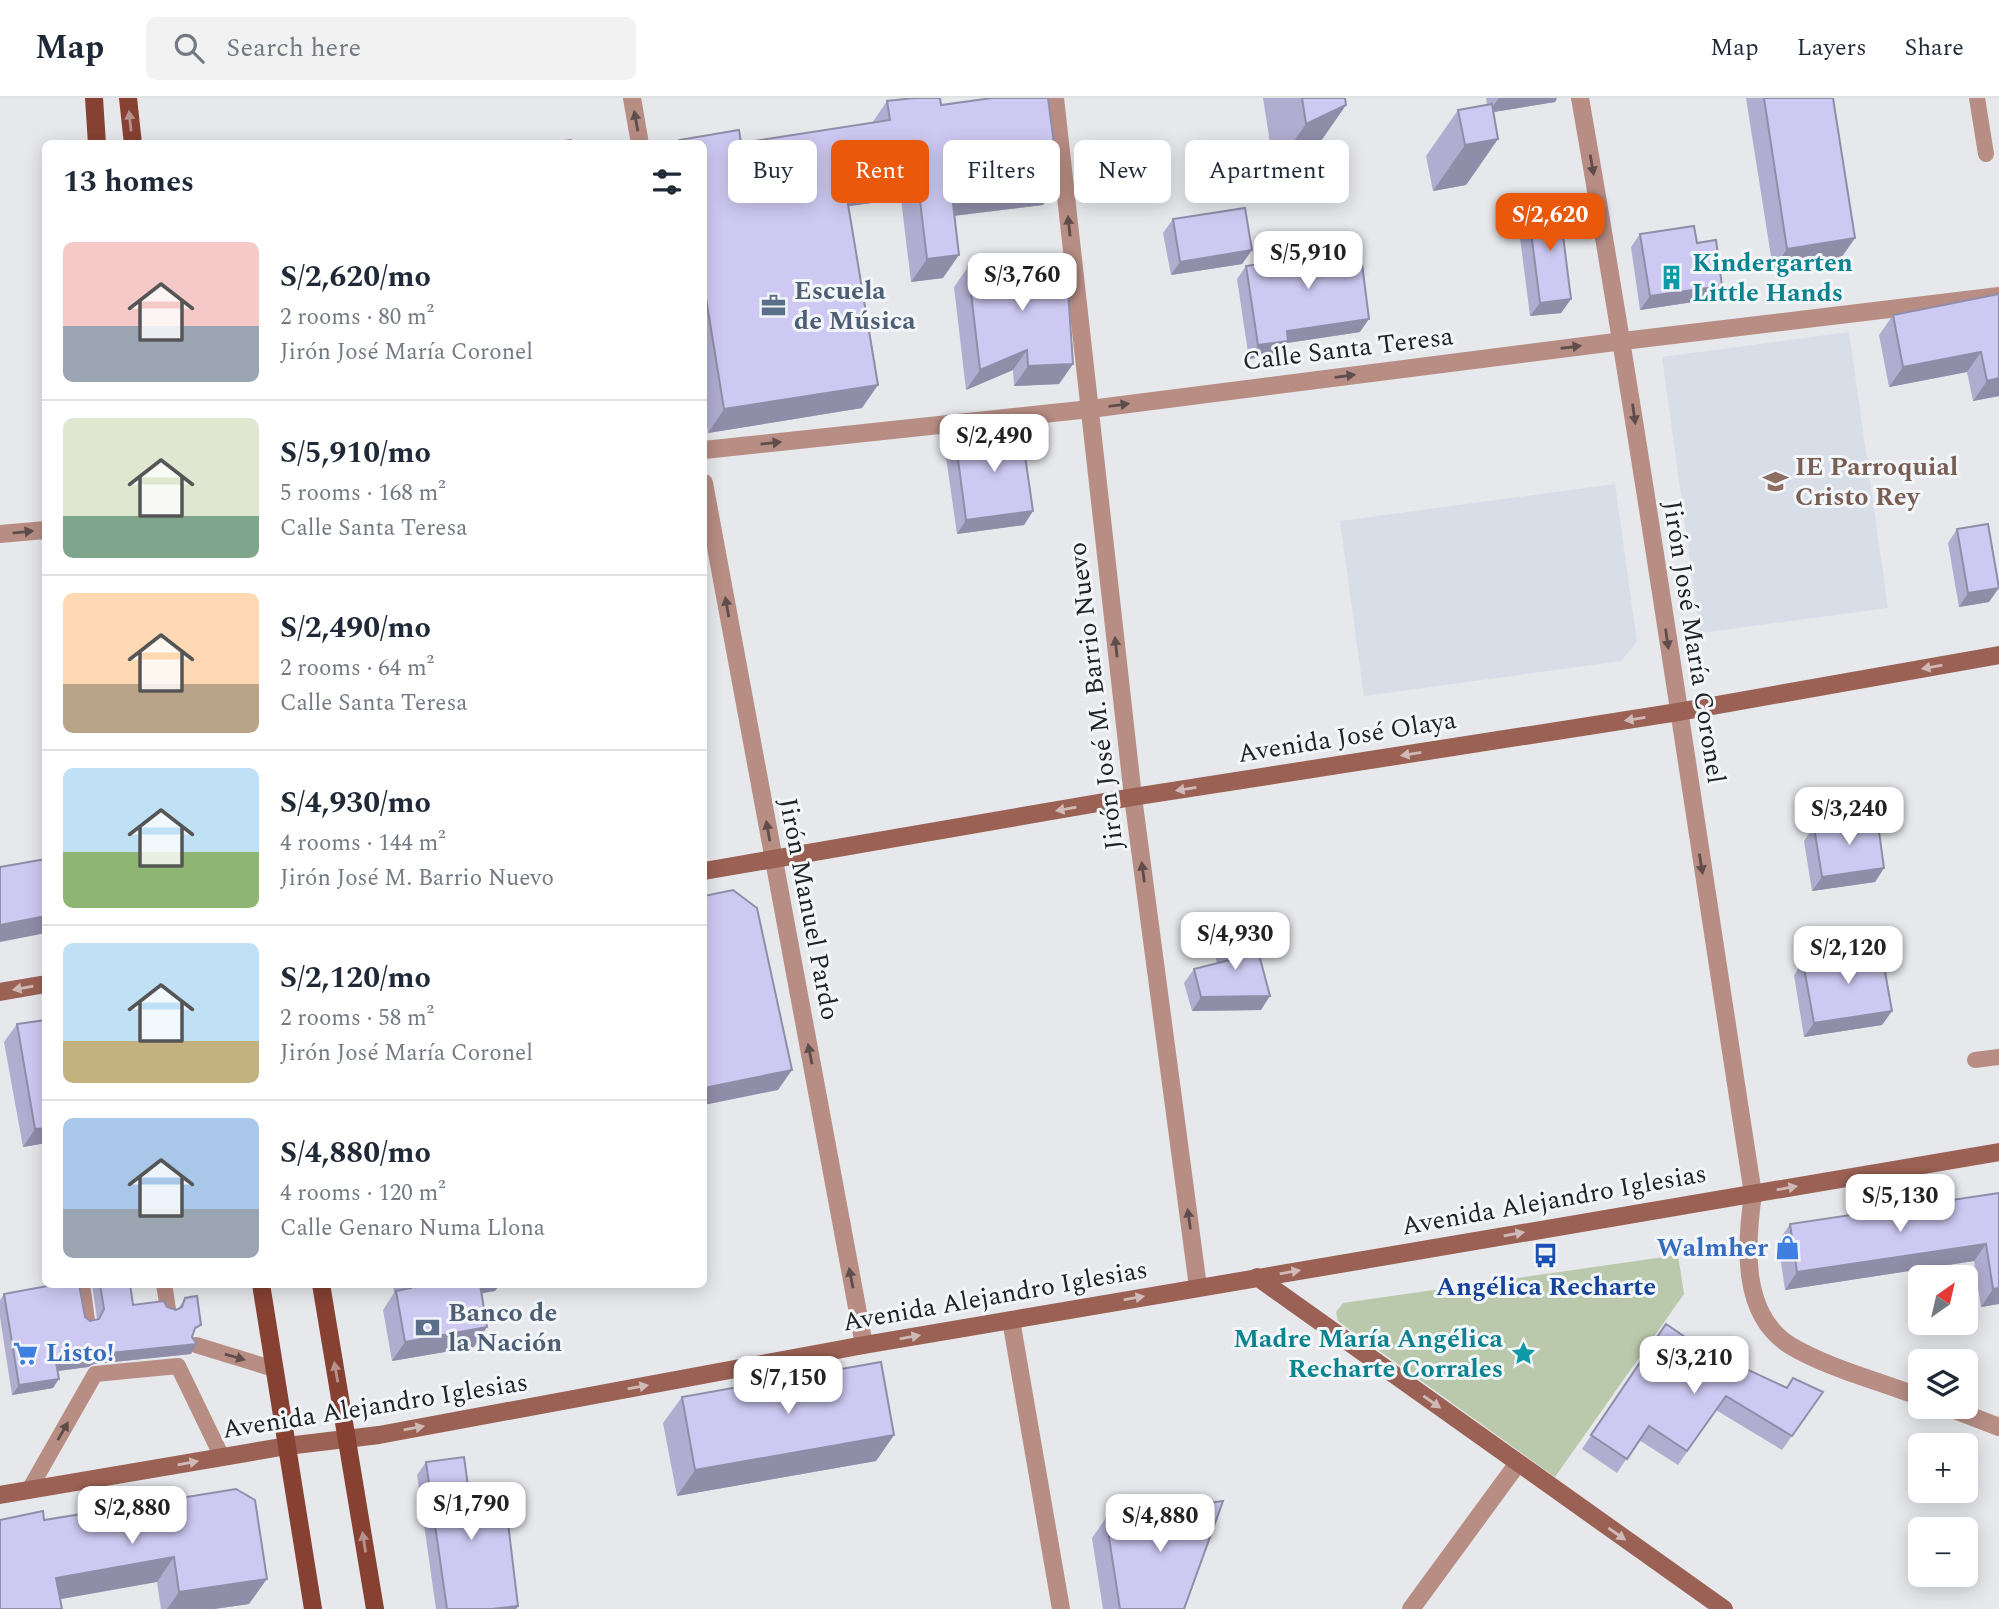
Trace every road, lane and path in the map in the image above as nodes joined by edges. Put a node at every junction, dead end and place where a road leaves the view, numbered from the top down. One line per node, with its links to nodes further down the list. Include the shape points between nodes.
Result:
1 (94, 98): 7 (main road)
2 (128, 98): 8 (main road, one-way to 2)
3 (632, 98): 9 (street, one-way to 3)
4 (1055, 98): 13 (street, Jirón José M. Barrio Nuevo, one-way to 4)
5 (1580, 98): 12 (street, Jirón José María Coronel, one-way to 12)
6 (1977, 98): 10 (lane)
7 (97, 140)
8 (133, 140)
9 (639, 140)
10 (1986, 154)
11 (1999, 296): 12 (street, Calle Santa Teresa)
12 (1623, 341): 13 (street, Calle Santa Teresa, one-way to 12); 19 (street, Jirón José María Coronel, one-way to 19)
13 (1090, 409): 14 (street, Calle Santa Teresa, one-way to 13); 20 (street, Jirón José M. Barrio Nuevo, one-way to 13)
14 (707, 450)
15 (707, 498): 21 (street, Jirón Manuel Pardo, one-way to 15)
16 (42, 530): 17 (street, one-way to 16)
17 (0, 534)
18 (1999, 654): 19 (street, Avenida José Olaya, one-way to 19)
19 (1678, 712): 20 (street, Avenida José Olaya, one-way to 20); 28 (street, Jirón José María Coronel, one-way to 28)
20 (1133, 797): 21 (street, Avenida José Olaya, one-way to 21); 30 (street, Jirón José M. Barrio Nuevo, one-way to 20)
21 (773, 859): 22 (street, Avenida José Olaya); 39 (street, Jirón Manuel Pardo, one-way to 21)
22 (707, 870)
23 (42, 985): 24 (street, one-way to 24)
24 (0, 992)
25 (1999, 1057): 26 (lane)
26 (1975, 1060)
27 (1999, 1152): 28 (street, Avenida Alejandro Iglesias, one-way to 27)
28 (1753, 1194): 29 (street, Avenida Alejandro Iglesias, one-way to 28); 41 (street, Jirón José María Coronel, via 1748,1261 1752,1287 1769,1326 1789,1345 1820,1360)
29 (1256, 1277): 30 (street, Avenida Alejandro Iglesias); 47 (street, one-way to 47)
30 (1198, 1287): 37 (street, Avenida Alejandro Iglesias, one-way to 30)
31 (83, 1288): 36 (lane)
32 (165, 1288): 35 (lane)
33 (262, 1288): 40 (main road)
34 (322, 1288): 44 (main road, one-way to 34)
35 (168, 1309)
36 (87, 1320)
37 (1011, 1320): 39 (street, Avenida Alejandro Iglesias, one-way to 37); 52 (street)
38 (196, 1345): 40 (lane, one-way to 40)
39 (864, 1345): 44 (street, Avenida Alejandro Iglesias, one-way to 39)
40 (274, 1369): 45 (main road)
41 (1908, 1393)
42 (1978, 1419): 43 (street)
43 (1999, 1427)
44 (347, 1440): 45 (street, Avenida Alejandro Iglesias); 51 (main road, one-way to 44)
45 (286, 1446): 46 (street, Avenida Alejandro Iglesias); 50 (main road)
46 (222, 1457): 48 (street, Avenida Alejandro Iglesias, one-way to 46); 48 (lane, one-way to 46, via 94,1370 177,1360)
47 (1518, 1463): 53 (street); 54 (street, one-way to 54)
48 (29, 1490): 49 (street, Avenida Alejandro Iglesias)
49 (0, 1495)
50 (313, 1609)
51 (375, 1609)
52 (1061, 1609)
53 (1411, 1609)
54 (1724, 1609)

